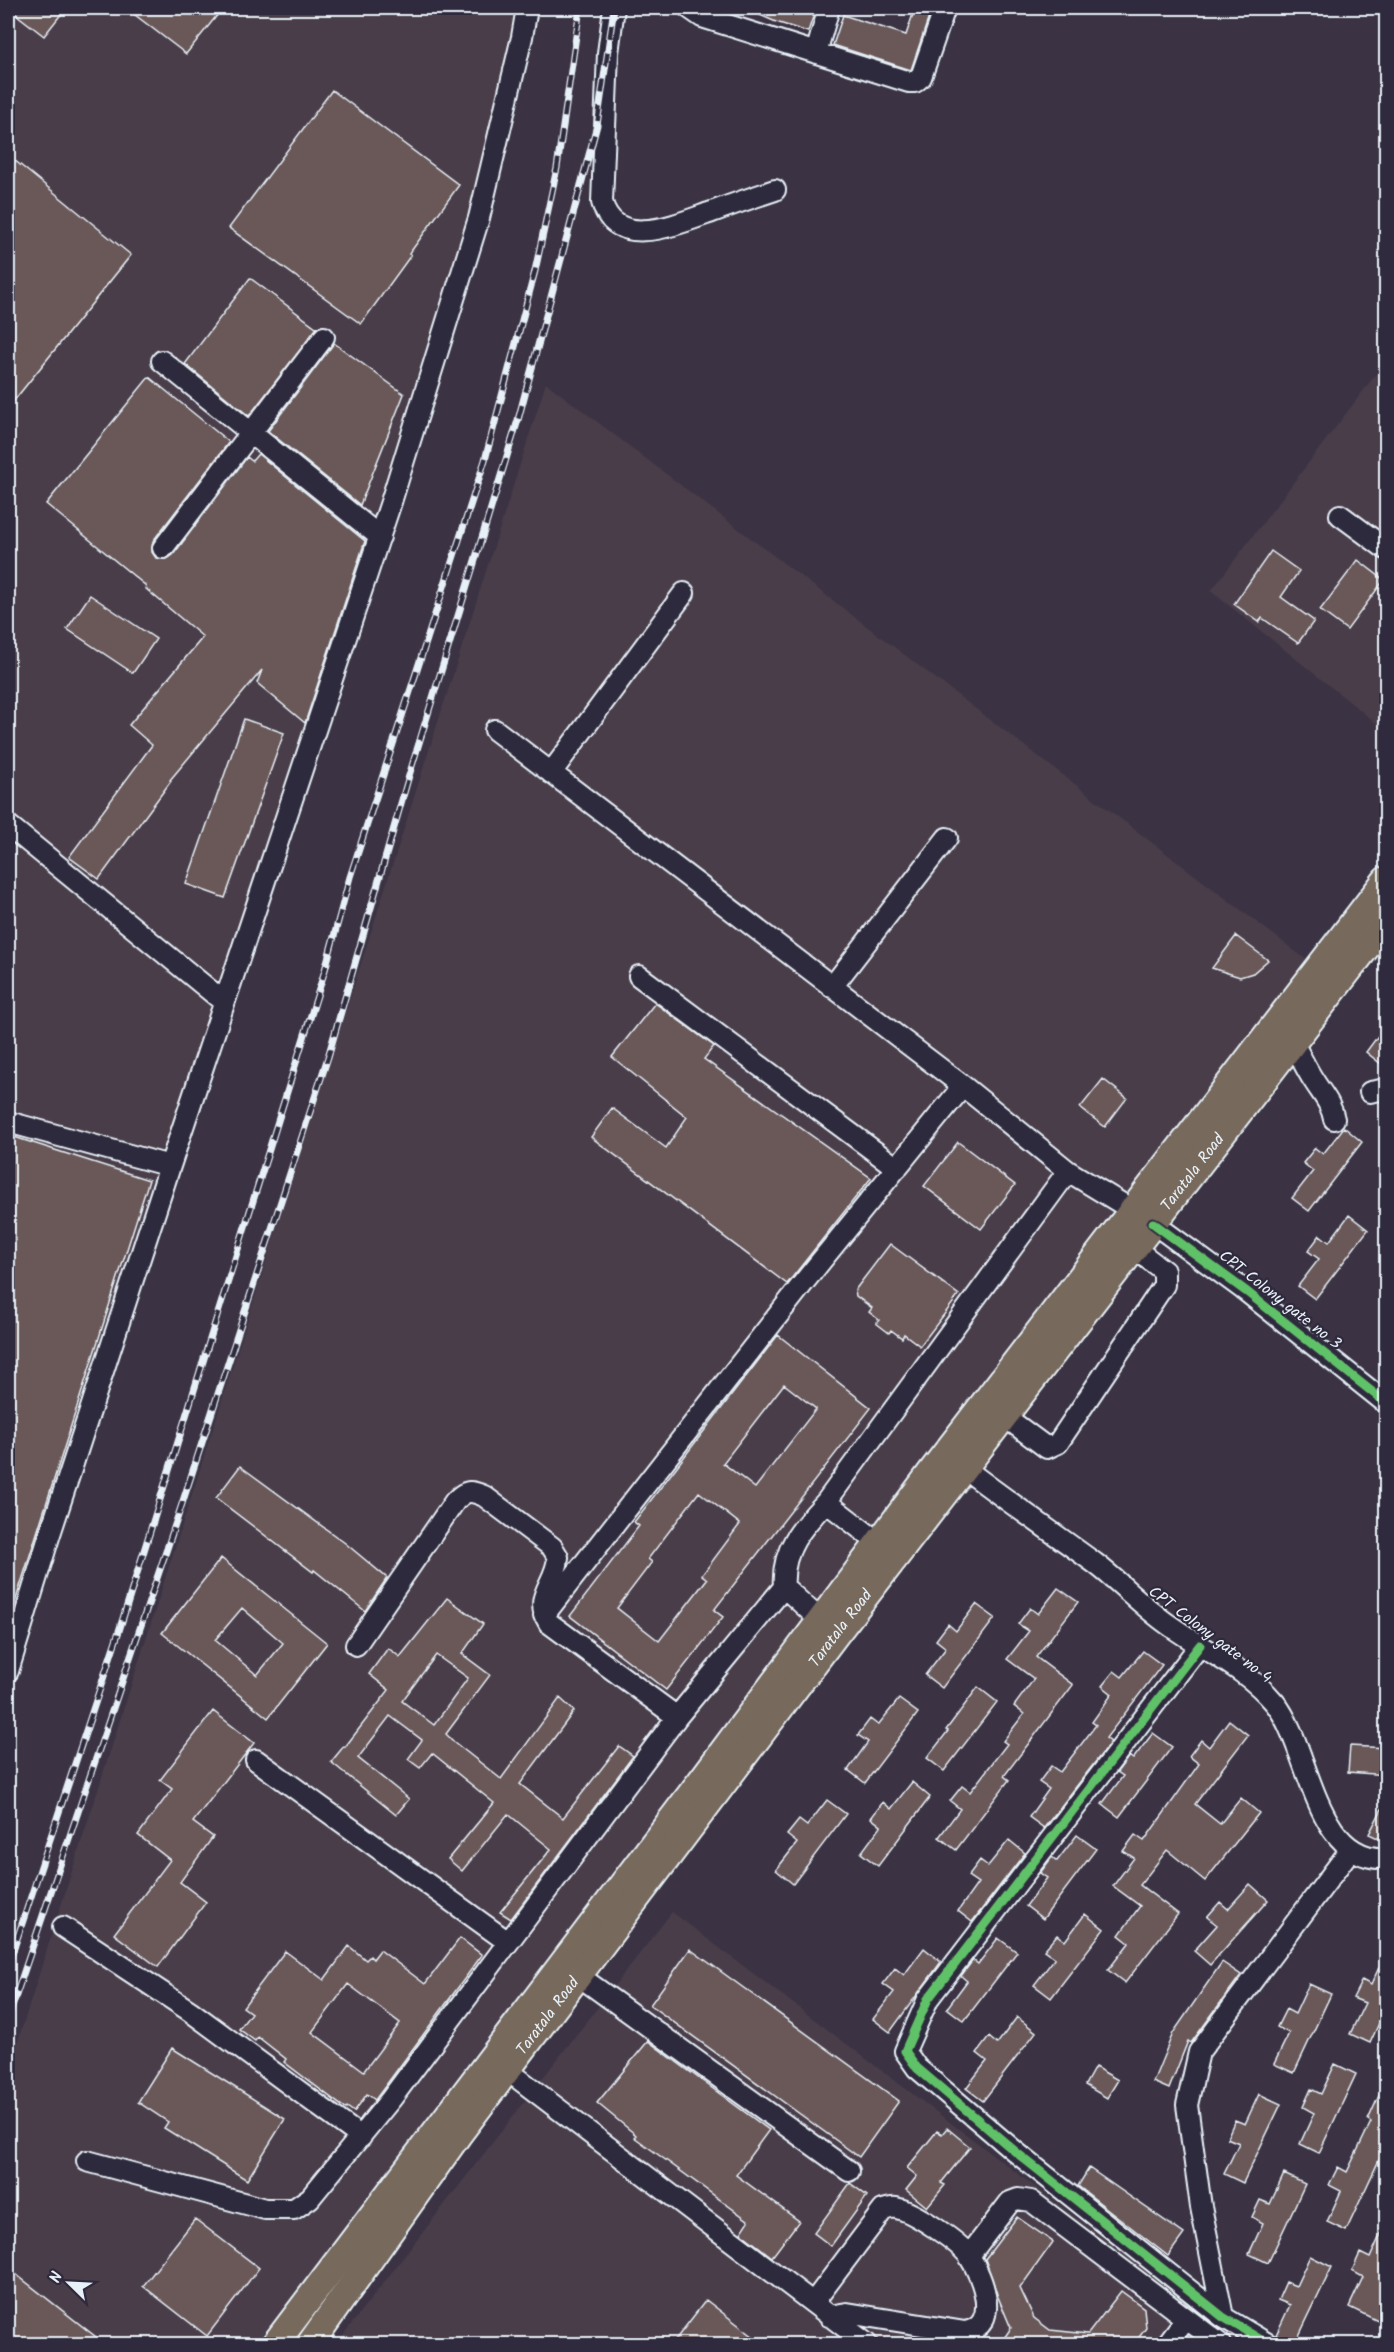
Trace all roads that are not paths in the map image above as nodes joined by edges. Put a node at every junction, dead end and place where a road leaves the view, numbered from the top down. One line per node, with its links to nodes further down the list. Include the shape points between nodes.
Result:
1 (527, 8): 12 (street, via 479,218)
2 (614, 8): 7 (street, via 608,53 602,202 606,214 615,224 628,229 662,229)
3 (689, 8): 6 (street, via 702,17)
4 (829, 8): 6 (street)
5 (945, 8): 6 (street, via 926,67 915,82)
6 (816, 53)
7 (775, 190)
8 (324, 337): 10 (street)
9 (162, 361): 10 (street)
10 (252, 434): 12 (street); 13 (street)
11 (1340, 515): 14 (street)
12 (380, 537): 24 (street)
13 (163, 548)
14 (1386, 549)
15 (684, 593): 17 (street)
16 (495, 730): 17 (street)
17 (551, 773): 23 (street)
18 (8, 825): 24 (street)
19 (947, 838): 23 (street)
20 (1386, 880): 32 (main road)
21 (1386, 922): 25 (main road, Taratala Road)
22 (639, 976): 30 (street)
23 (832, 987): 26 (street)
24 (224, 1002): 29 (street)
25 (1293, 1043): 27 (street, via 1332,1108); 33 (main road, Taratala Road)
26 (963, 1086): 30 (street); 31 (street)
27 (1334, 1119)
28 (8, 1122): 29 (street)
29 (170, 1166): 45 (street)
30 (897, 1168): 41 (street)
31 (1068, 1171): 32 (street); 38 (street)
32 (1132, 1210): 39 (main road)
33 (1153, 1223): 34 (main road, Taratala Road); 35 (street, CPT Colony gate no 3)
34 (1134, 1248): 36 (main road, Taratala Road); 36 (street, via 1164,1271 1164,1285 1058,1443 1047,1448)
35 (1386, 1403)
36 (1004, 1416): 37 (main road, Taratala Road)
37 (964, 1468): 39 (main road, Taratala Road); 44 (street, CPT Colony gate no 4)
38 (826, 1502): 39 (street); 40 (street, via 794,1539 782,1573)
39 (887, 1550): 42 (main road)
40 (784, 1587): 42 (street); 46 (street)
41 (544, 1615): 43 (street, via 544,1594 558,1557 552,1547 484,1496 464,1492); 46 (street, via 558,1631)
42 (828, 1628): 52 (main road, Taratala Road); 62 (main road)
43 (356, 1645)
44 (1200, 1645): 48 (street, CPT Colony gate no 4, via 1244,1674 1274,1702 1288,1722 1323,1816); 60 (street, via 928,1999 905,2051 918,2068 1017,2153)
45 (8, 1671)
46 (677, 1717): 51 (street)
47 (256, 1760): 51 (street)
48 (1351, 1849): 49 (street, via 1372,1859); 60 (street, via 1199,2052 1187,2105 1201,2207)
49 (1386, 1858)
50 (63, 1927): 54 (street, via 190,2011)
51 (508, 1942): 54 (street)
52 (579, 1976): 53 (main road, Taratala Road); 56 (street)
53 (507, 2070): 58 (street); 63 (main road, Taratala Road)
54 (361, 2137): 55 (street, via 310,2198 294,2209 282,2211)
55 (87, 2161)
56 (849, 2171)
57 (969, 2256): 58 (street, via 929,2224 898,2208 883,2210); 59 (street, via 988,2310 978,2328 964,2332 848,2313); 61 (street, via 1010,2202 1031,2201)
58 (813, 2303): 59 (street)
59 (829, 2316): 64 (street)
60 (1223, 2316): 67 (street)
61 (1186, 2319): 65 (street); 66 (street)
62 (275, 2344)
63 (310, 2344)
64 (867, 2344)
65 (1167, 2344)
66 (1220, 2344)
67 (1268, 2344)

